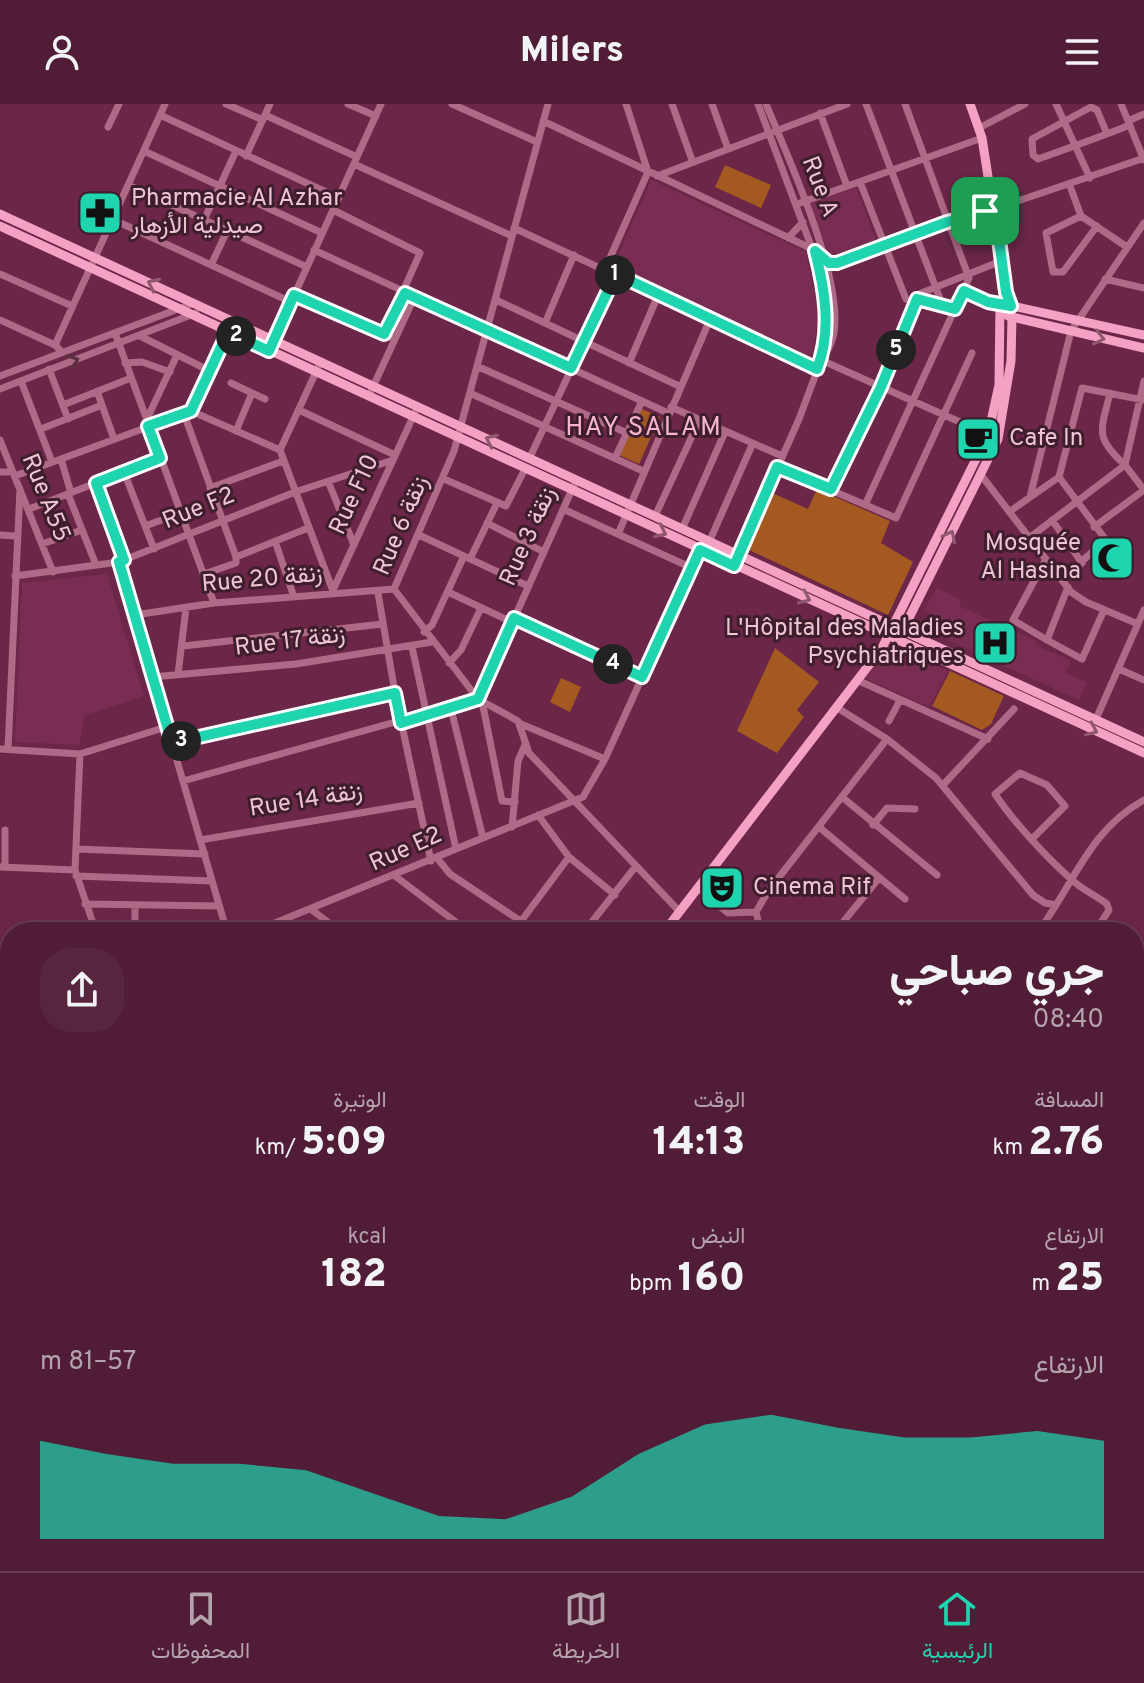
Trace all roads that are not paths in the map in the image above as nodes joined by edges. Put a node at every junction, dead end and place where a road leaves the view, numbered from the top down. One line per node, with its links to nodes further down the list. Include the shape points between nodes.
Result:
1 (119, 104): 29 (street)
2 (165, 104): 23 (street)
3 (226, 104): 25 (street)
4 (270, 104): 25 (street)
5 (348, 104): 24 (street)
6 (381, 104): 24 (street)
7 (452, 104): 33 (street)
8 (548, 104): 26 (street, Rue 6 زنقة)
9 (626, 104): 44 (street)
10 (672, 104): 42 (street)
11 (712, 104): 35 (street)
12 (758, 104): 30 (street, Rue A)
13 (766, 104): 30 (street, Rue A)
14 (847, 104): 21 (street)
15 (866, 104): 43 (street)
16 (905, 104): 39 (street)
17 (970, 104): 31 (main road)
18 (1025, 104): 31 (street)
19 (1056, 104): 27 (street)
20 (1121, 104): 28 (street)
21 (820, 113): 30 (street); 50 (street)
22 (1144, 114): 28 (street)
23 (160, 115): 36 (street); 37 (street)
24 (376, 116): 41 (street)
25 (264, 118): 38 (street); 41 (street)
26 (543, 121): 33 (street, Rue 6 زنقة); 44 (street)
27 (1065, 122): 32 (street, via 1095,108); 34 (street); 34 (street, via 1030,140 1033,155 1038,159)
28 (1129, 123): 32 (street); 40 (street)
29 (108, 127)
30 (773, 131): 35 (street); 53 (street, Rue A)
31 (981, 133): 39 (street); 55 (main road)
32 (1107, 134): 34 (street)
33 (537, 142): 67 (street, Rue 6 زنقة)
34 (1076, 145): 46 (street)
35 (727, 146): 42 (street)
36 (144, 151): 48 (street); 49 (street)
37 (236, 151): 38 (street); 49 (street)
38 (246, 156): 52 (street)
39 (924, 157): 43 (street); 61 (street)
40 (1144, 158): 46 (street)
41 (355, 160): 52 (street); 67 (street)
42 (692, 160): 45 (street)
43 (891, 169): 47 (street); 70 (street)
44 (648, 172): 45 (street); 83 (street)
45 (657, 176): 71 (street)
46 (1090, 178): 51 (street)
47 (860, 182): 50 (street); 72 (street)
48 (128, 185): 58 (street); 59 (street)
49 (220, 186): 59 (street); 68 (street)
50 (847, 186): 53 (street)
51 (1070, 186): 55 (street); 57 (street)
52 (339, 198): 54 (street)
53 (800, 203): 60 (street, Rue A); 78 (street, Rue A)
54 (333, 210): 68 (street); 92 (street, via 419,251)
55 (995, 210): 61 (street); 79 (main road)
56 (0, 214): 63 (main road)
57 (1081, 216): 65 (street); 65 (street, via 1046,233 1053,272 1063,272)
58 (112, 219): 77 (street); 80 (street)
59 (204, 220): 66 (street)
60 (803, 222): 71 (street); 75 (street, Rue A)
61 (947, 222): 70 (street); 86 (street)
62 (1144, 223): 73 (street)
63 (22, 224): 69 (main road); 77 (main road)
64 (0, 226): 69 (main road)
65 (1097, 226): 73 (street)
66 (227, 231): 80 (street); 81 (street)
67 (513, 232): 76 (street); 96 (street, Rue 6 زنقة)
68 (322, 233): 74 (street)
69 (17, 234): 82 (main road)
70 (915, 236): 72 (street); 88 (street)
71 (788, 238): 75 (street)
72 (884, 246): 78 (street, via 837,263); 97 (street)
73 (1127, 247): 87 (street)
74 (314, 250): 81 (street); 92 (street)
75 (815, 251): 78 (street); 130 (street, Rue A, via 826,304)
76 (574, 255): 83 (street); 111 (street)
77 (95, 257): 82 (street); 98 (main road, one-way to 77)
78 (825, 260): 130 (street, Rue A, via 835,325)
79 (1001, 261): 86 (street); 91 (main road)
80 (211, 265): 94 (street)
81 (307, 267): 94 (street)
82 (90, 268): 100 (street); 102 (main road)
83 (605, 269): 85 (street)
84 (0, 274): 100 (street)
85 (616, 274): 93 (street); 121 (street)
86 (967, 274): 88 (street); 90 (street)
87 (1105, 279): 89 (street); 110 (street)
88 (934, 287): 97 (street); 99 (street)
89 (1144, 288)
90 (964, 291): 104 (street); 105 (street)
91 (1006, 292): 101 (main road); 105 (main road)
92 (405, 293): 95 (street); 116 (street)
93 (659, 293): 107 (street); 132 (street)
94 (293, 298): 116 (street); 120 (street)
95 (414, 298): 112 (street); 119 (street)
96 (496, 300): 111 (street); 112 (street, Rue 6 زنقة)
97 (913, 300): 99 (street); 146 (street)
98 (194, 303): 102 (street); 103 (main road)
99 (942, 304): 104 (street)
100 (72, 306): 123 (street)
101 (1011, 306): 105 (main road); 108 (main road); 110 (main road)
102 (178, 309): 106 (main road); 115 (street)
103 (207, 309): 106 (street); 120 (main road)
104 (955, 309): 156 (street)
105 (1000, 309): 108 (main road); 177 (main road)
106 (191, 315): 114 (main road); 118 (street)
107 (711, 317): 130 (street); 145 (street)
108 (1012, 317): 113 (main road); 177 (main road, via 1008,390)
109 (0, 320): 123 (street)
110 (1076, 320): 113 (street); 117 (main road)
111 (545, 323): 121 (street)
112 (488, 330): 133 (street, Rue 6 زنقة); 134 (street)
113 (1071, 331): 124 (main road, one-way to 124); 211 (street)
114 (228, 332): 125 (main road); 136 (street)
115 (115, 333): 122 (street); 126 (street)
116 (384, 334): 119 (street)
117 (1144, 335)
118 (140, 336): 122 (street); 128 (street)
119 (395, 339): 144 (street)
120 (274, 340): 125 (street); 129 (main road)
121 (584, 341): 132 (street); 134 (street)
122 (118, 344): 131 (street); 135 (street, one-way to 122)
123 (55, 345): 126 (street)
124 (1144, 348)
125 (269, 351): 138 (main road)
126 (62, 352): 139 (street)
127 (972, 353): 164 (street)
128 (177, 355): 136 (street); 137 (street)
129 (321, 361): 138 (street); 144 (main road)
130 (820, 361): 146 (street); 183 (street)
131 (125, 363): 137 (street, via 142,362); 140 (street)
132 (629, 363): 145 (street)
133 (479, 367): 151 (street, Rue 6 زنقة); 157 (street)
134 (571, 368): 155 (street); 157 (street)
135 (49, 369): 141 (street); 158 (street)
136 (210, 371): 163 (street)
137 (170, 372): 168 (street)
138 (316, 373): 152 (main road); 161 (street)
139 (0, 376)
140 (131, 378): 148 (street); 168 (street)
141 (21, 381): 147 (street); 171 (street)
142 (1144, 381): 154 (street)
143 (231, 383): 149 (street)
144 (374, 385): 152 (street); 160 (main road)
145 (681, 387): 162 (street)
146 (881, 387): 156 (street); 206 (street)
147 (0, 389)
148 (97, 391): 158 (street); 159 (street)
149 (252, 393): 153 (street); 173 (street)
150 (1110, 393): 154 (street); 191 (street, via 1100,436); 199 (street, via 1085,387 1079,391)
151 (472, 394): 169 (street, Rue 6 زنقة); 170 (street)
152 (369, 397): 165 (main road)
153 (265, 399)
154 (1142, 400): 172 (street)
155 (642, 401): 162 (street); 176 (street)
156 (914, 401): 164 (street); 215 (street)
157 (556, 402): 170 (street); 176 (street)
158 (63, 405): 166 (street)
159 (102, 405): 166 (street); 179 (street)
160 (418, 406): 165 (street, Rue F10); 169 (main road)
161 (299, 410): 182 (street); 184 (street)
162 (670, 410): 167 (street); 194 (street)
163 (188, 412): 168 (street); 173 (street); 204 (street)
164 (943, 415): 177 (street); 215 (street, via 897,517)
165 (413, 417): 178 (main road); 184 (street, Rue F10)
166 (68, 419): 171 (street)
167 (699, 421): 175 (street); 220 (street)
168 (147, 424): 179 (street); 186 (street)
169 (462, 426): 178 (street, Rue 6 زنقة); 185 (main road, one-way to 169)
170 (544, 427): 185 (street); 187 (street)
171 (41, 429): 190 (street)
172 (1133, 429): 174 (street); 191 (street)
173 (236, 431): 182 (street)
174 (1144, 431)
175 (725, 432): 181 (street); 226 (street)
176 (627, 433): 187 (street)
177 (993, 437): 198 (main road); 249 (main road)
178 (458, 438): 193 (main road); 201 (street, Rue 6 زنقة)
179 (114, 439): 188 (street)
180 (0, 440): 197 (street, Rue A55)
181 (752, 445): 183 (street); 236 (street)
182 (280, 450): 189 (street)
183 (782, 456): 192 (street)
184 (394, 457): 202 (street, Rue F2); 239 (street, Rue F10)
185 (530, 457): 200 (main road)
186 (160, 458): 196 (street); 219 (street)
187 (615, 458): 194 (street)
188 (61, 459): 190 (street); 210 (street)
189 (283, 461): 204 (street); 209 (street)
190 (52, 462): 197 (street)
191 (1125, 465): 207 (street); 214 (street)
192 (777, 467): 206 (street); 243 (street)
193 (525, 469): 208 (main road); 213 (street, via 509,505)
194 (643, 471): 212 (street)
195 (0, 472): 197 (street)
196 (124, 472): 203 (street); 225 (street)
197 (14, 474): 205 (street, Rue A55)
198 (981, 475): 218 (street); 253 (main road, one-way to 198)
199 (1059, 477): 211 (street); 214 (street)
200 (576, 478): 208 (street, Rue 3 زنقة); 212 (main road)
201 (444, 479): 213 (street); 233 (street, Rue 6 زنقة)
202 (328, 481): 209 (street, Rue F2); 239 (street)
203 (96, 483): 210 (street); 247 (street)
204 (210, 488): 223 (street)
205 (20, 489): 216 (street, Rue A55); 234 (street)
206 (831, 489): 215 (street)
207 (1144, 490): 227 (street)
208 (571, 491): 217 (street, Rue 3 زنقة); 221 (main road)
209 (295, 492): 223 (street, Rue F2); 228 (street)
210 (70, 494): 216 (street); 229 (street)
211 (1030, 497): 218 (street)
212 (631, 502): 220 (main road); 221 (street)
213 (497, 503): 224 (street)
214 (1076, 503): 222 (street); 227 (street)
215 (865, 505)
216 (29, 509): 238 (street, Rue A55)
217 (563, 509): 230 (street); 242 (street, Rue 3 زنقة)
218 (1009, 512): 235 (street)
219 (181, 513): 225 (street); 232 (street)
220 (656, 514): 226 (main road)
221 (627, 516): 230 (street); 241 (main road, one-way to 241)
222 (1052, 520): 235 (street); 248 (street)
223 (222, 521): 232 (street, Rue F2); 244 (street)
224 (487, 523): 242 (street); 245 (street)
225 (145, 526): 240 (street)
226 (683, 527): 236 (main road)
227 (1094, 527): 248 (street, via 1106,540)
228 (308, 528): 237 (street); 261 (street)
229 (82, 530): 238 (street); 250 (street)
230 (618, 534): 252 (street)
231 (0, 535): 234 (street)
232 (189, 535): 240 (street, Rue F2); 255 (street)
233 (419, 535): 245 (street); 260 (street, Rue 6 زنقة)
234 (16, 536): 256 (street)
235 (1029, 538): 246 (street)
236 (710, 540): 243 (main road)
237 (275, 541): 244 (street); 264 (street)
238 (42, 544): 254 (street, Rue A55)
239 (354, 545): 261 (street, Rue F10)
240 (154, 549): 247 (street, Rue F2)
241 (700, 550): 251 (main road); 252 (street)
242 (544, 552): 258 (street, Rue 3 زنقة)
243 (740, 554): 251 (street); 273 (main road)
244 (236, 557): 255 (street, via 236,563)
245 (467, 557): 258 (street); 262 (street)
246 (1046, 559): 257 (street); 278 (street, via 1013,620)
247 (122, 561): 250 (street, Rue F2); 270 (street)
248 (1082, 561): 257 (street)
249 (924, 562): 253 (main road); 273 (main road)
250 (96, 565): 254 (street, Rue F2)
251 (734, 566): 277 (main road, one-way to 277)
252 (692, 568): 289 (street)
253 (934, 569): 275 (main road)
254 (53, 572): 256 (street, Rue F2)
255 (204, 574): 265 (street)
256 (15, 576): 309 (street)
257 (1061, 579): 259 (street)
258 (528, 586): 271 (street, Rue 3 زنقة)
259 (1068, 587): 268 (street); 278 (street)
260 (394, 589): 263 (street, Rue 20 زنقة); 276 (street, Rue 6 زنقة)
261 (333, 592): 263 (street, Rue 20 زنقة); 264 (street, Rue 20 زنقة)
262 (448, 592): 267 (street); 276 (street)
263 (378, 593): 272 (street)
264 (294, 597): 265 (street, Rue 20 زنقة)
265 (214, 603): 266 (street, Rue 20 زنقة)
266 (186, 608): 270 (street, Rue 20 زنقة); 281 (street)
267 (481, 608): 271 (street); 285 (street)
268 (1104, 610): 274 (street); 278 (street, via 1082,659)
269 (1144, 610): 274 (street)
270 (135, 615): 288 (street)
271 (513, 620): 289 (street); 293 (street, Rue 3 زنقة)
272 (383, 624): 281 (street); 284 (street)
273 (893, 624): 275 (main road); 277 (main road)
274 (1138, 624): 286 (street)
275 (904, 629): 279 (main road); 299 (main road)
276 (424, 632): 280 (street, Rue 6 زنقة)
277 (886, 637): 279 (main road); 283 (main road)
278 (1047, 640)
279 (896, 641): 283 (main road); 310 (main road, one-way to 310)
280 (432, 642): 282 (street, Rue 17 زنقة); 285 (street, Rue 6 زنقة)
281 (183, 646): 287 (street)
282 (412, 647): 284 (street, Rue 17 زنقة); 298 (street)
283 (882, 648): 290 (main road)
284 (387, 651): 287 (street, Rue 17 زنقة); 292 (street)
285 (449, 663): 293 (street, Rue 6 زنقة)
286 (1119, 669): 291 (street); 299 (street)
287 (178, 674): 288 (street, Rue 17 زنقة)
288 (152, 677): 303 (street)
289 (642, 677): 312 (street)
290 (857, 680): 294 (street); 295 (main road)
291 (1144, 680)
292 (395, 693): 301 (street); 307 (street)
293 (480, 700): 296 (street); 302 (street, Rue 6 زنقة); 318 (street, via 502,801)
294 (900, 700): 300 (street); 305 (street)
295 (836, 707): 304 (street); 342 (main road)
296 (451, 709): 298 (street); 326 (street)
297 (1014, 709): 305 (street)
298 (427, 715): 301 (street); 330 (street)
299 (1096, 719): 306 (main road)
300 (889, 721)
301 (401, 723): 313 (street); 319 (street)
302 (521, 724): 308 (street); 312 (street, Rue 6 زنقة)
303 (166, 727): 307 (street); 311 (street)
304 (887, 739): 314 (street); 315 (street)
305 (988, 739): 314 (street)
306 (1144, 742)
307 (172, 743): 313 (street)
308 (525, 745): 317 (street); 318 (street, via 518,761)
309 (4, 749): 311 (street)
310 (1144, 753)
311 (80, 754): 329 (street)
312 (605, 759): 317 (street, via 588,793)
313 (183, 781): 328 (street)
314 (943, 785): 347 (street, via 1033,895)
315 (842, 797): 322 (street); 324 (street)
316 (1144, 800): 340 (street, via 1108,824)
317 (574, 801): 321 (street, Rue E2); 334 (street)
318 (515, 802): 323 (street)
319 (419, 803): 328 (street, Rue 14 زنقة); 333 (street)
320 (915, 809): 322 (street, via 887,808)
321 (538, 815): 323 (street, Rue E2); 332 (street)
322 (873, 825): 337 (street)
323 (512, 827): 326 (street, Rue E2)
324 (819, 827): 339 (street); 351 (street)
325 (5, 830): 335 (street)
326 (483, 838): 330 (street, Rue E2)
327 (1033, 838): 327 (street, via 1065,806 1043,782 1020,773 995,794); 340 (street)
328 (200, 840): 331 (street)
329 (76, 849): 331 (street); 336 (street)
330 (456, 849): 333 (street, Rue E2)
331 (205, 854): 341 (street)
332 (569, 857): 343 (street); 358 (street)
333 (434, 860): 338 (street, Rue E2); 358 (street)
334 (636, 866): 343 (street); 350 (street)
335 (2, 867): 336 (street)
336 (76, 873): 341 (street); 345 (street)
337 (937, 875)
338 (395, 876): 349 (street, Rue E2); 357 (street)
339 (879, 878): 344 (street); 362 (street)
340 (1071, 879): 347 (street); 364 (street, via 1108,907)
341 (212, 881): 348 (street)
342 (698, 888): 350 (main road); 351 (street, via 728,913)
343 (615, 895): 359 (street)
344 (905, 899)
345 (85, 904): 346 (street); 352 (street)
346 (135, 905): 348 (street); 353 (street)
347 (1056, 905): 363 (street)
348 (219, 906): 354 (street)
349 (312, 910): 355 (street, Rue E2); 356 (street)
350 (679, 911): 360 (main road)
351 (756, 912): 361 (street)
352 (92, 922)
353 (135, 922)
354 (224, 922)
355 (288, 922)
356 (328, 922)
357 (456, 922)
358 (521, 922)
359 (592, 922)
360 (671, 922)
361 (758, 922)
362 (843, 922)
363 (1048, 922)
364 (1100, 922)

